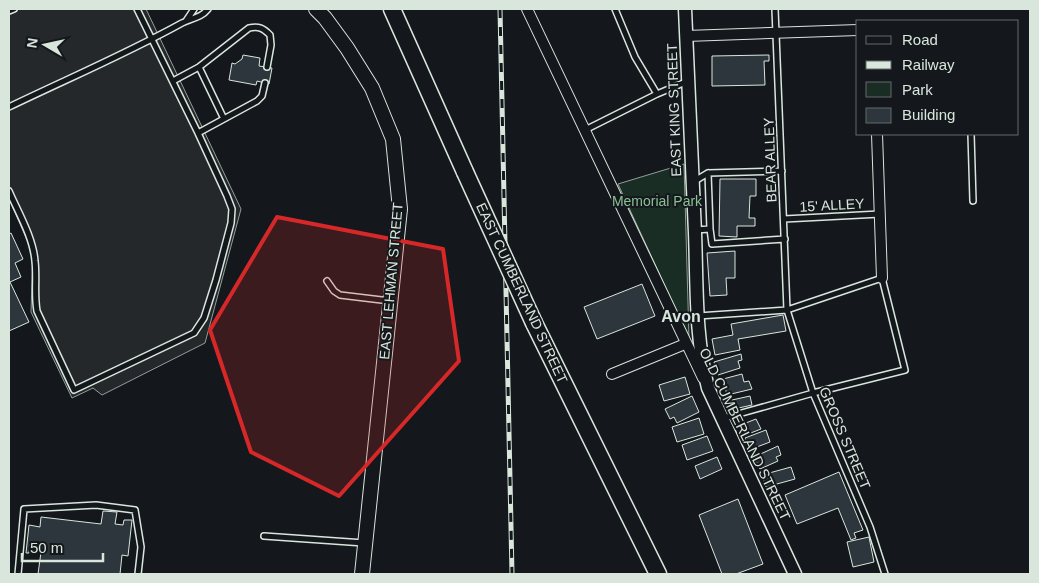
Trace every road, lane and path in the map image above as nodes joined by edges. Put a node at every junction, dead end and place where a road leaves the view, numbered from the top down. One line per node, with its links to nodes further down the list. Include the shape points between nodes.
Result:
1 (14, 9): 11 (lane)
2 (137, 9): 16 (lane)
3 (194, 9): 12 (lane)
4 (208, 9): 12 (lane, via 203,16)
5 (316, 9): 41 (main road, EAST LEHMAN STREET, via 347,48 372,88 393,140 400,209)
6 (392, 9): 54 (highway, EAST CUMBERLAND STREET, bridge, via 534,323)
7 (527, 9): 25 (street, OLD CUMBERLAND STREET)
8 (615, 9): 22 (lane, via 635,57)
9 (685, 9): 15 (street, EAST KING STREET)
10 (775, 9): 14 (lane, BEAR ALLEY)
11 (9, 11)
12 (186, 21): 16 (lane)
13 (856, 30): 14 (street)
14 (776, 32): 15 (street); 29 (lane, BEAR ALLEY)
15 (686, 36): 20 (street, EAST KING STREET)
16 (152, 40): 19 (lane); 23 (lane)
17 (199, 67): 18 (lane, via 247,30 257,27 270,35); 19 (lane); 24 (lane)
18 (267, 67)
19 (172, 81): 26 (lane)
20 (688, 81): 22 (lane); 31 (street, EAST KING STREET)
21 (265, 83): 24 (lane, via 257,102)
22 (657, 94): 25 (lane)
23 (9, 107)
24 (224, 120): 26 (lane)
25 (584, 130): 44 (street, OLD CUMBERLAND STREET)
26 (198, 133): 32 (lane, via 232,209 204,318 194,333 74,390 37,312 35,259)
27 (877, 135): 34 (street)
28 (971, 135): 33 (lane)
29 (782, 171): 30 (lane); 35 (lane, BEAR ALLEY)
30 (708, 173): 31 (lane); 36 (lane)
31 (692, 182): 37 (street, EAST KING STREET)
32 (9, 191)
33 (973, 200)
34 (880, 214): 35 (lane, 15' ALLEY); 39 (street)
35 (784, 219): 38 (lane, BEAR ALLEY)
36 (710, 229): 37 (lane); 38 (lane, via 712,244)
37 (694, 230): 43 (street, EAST KING STREET)
38 (785, 239): 42 (lane, BEAR ALLEY)
39 (882, 278): 42 (lane); 47 (lane, via 905,370)
40 (327, 282): 41 (lane, via 340,295)
41 (391, 301): 50 (main road, EAST LEHMAN STREET)
42 (787, 310): 43 (lane); 47 (lane, GROSS STREET)
43 (697, 316): 46 (street, EAST KING STREET)
44 (685, 344): 45 (street); 46 (street, OLD CUMBERLAND STREET)
45 (612, 374)
46 (708, 388): 48 (street, OLD CUMBERLAND STREET)
47 (813, 393): 48 (lane); 56 (lane, GROSS STREET, via 870,527)
48 (723, 418): 55 (street, OLD CUMBERLAND STREET)
49 (264, 536): 50 (lane)
50 (367, 543): 53 (main road, EAST LEHMAN STREET)
51 (18, 574): 52 (lane, via 24,509 96,505 136,510 141,547)
52 (138, 574)
53 (362, 574)
54 (658, 574)
55 (795, 574)
56 (884, 574)

